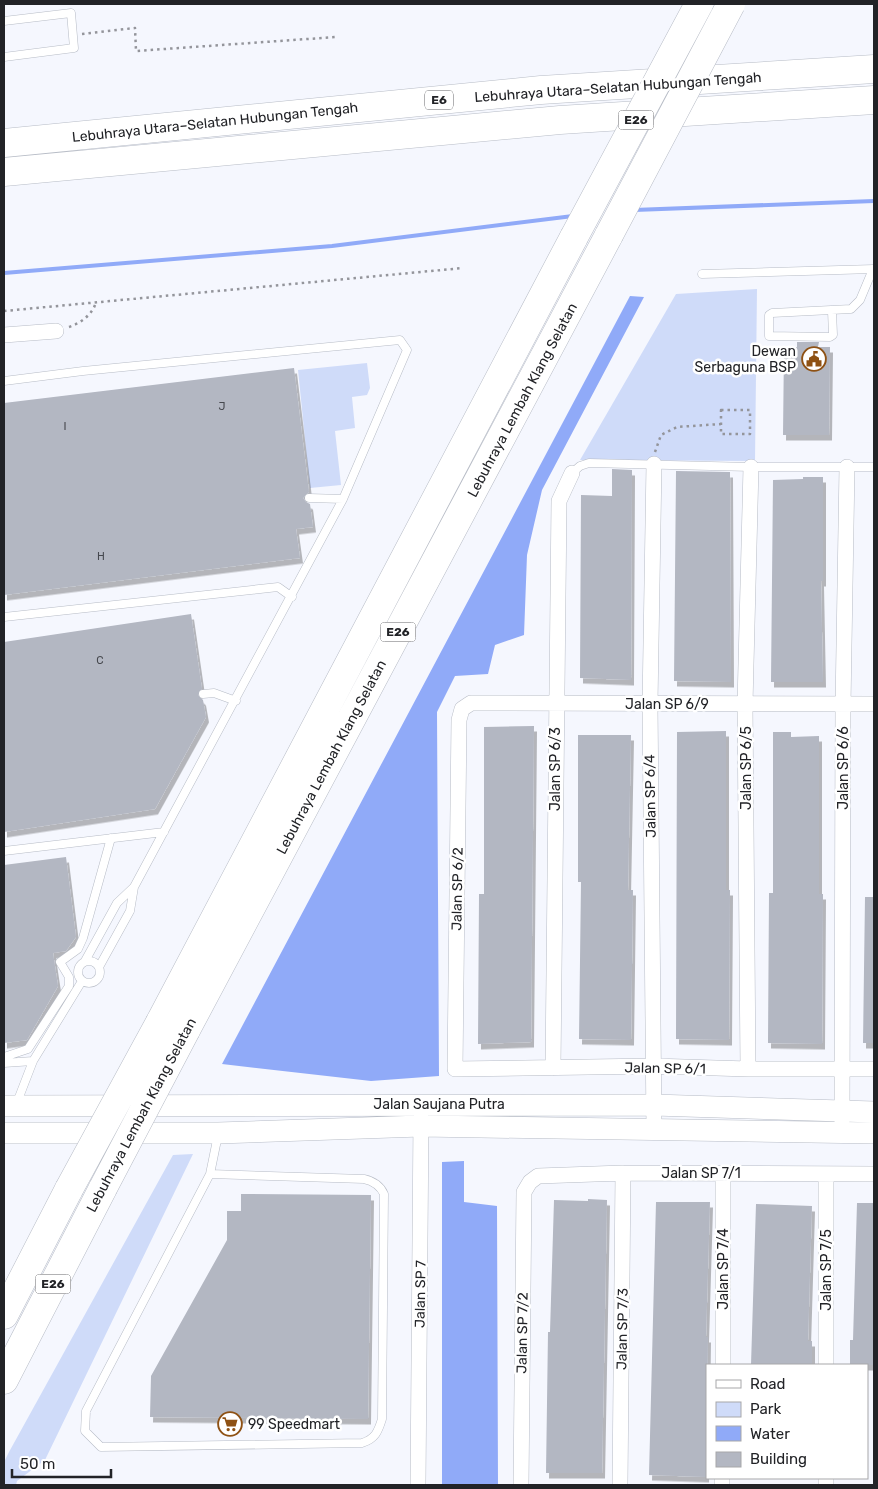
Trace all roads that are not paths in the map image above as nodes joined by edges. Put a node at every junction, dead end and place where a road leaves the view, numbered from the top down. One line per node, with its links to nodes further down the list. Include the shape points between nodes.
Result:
1 (699, 4): 64 (highway, Lebuhraya Lembah Klang Selatan / E26, bridge)
2 (731, 4): 67 (highway, Lebuhraya Lembah Klang Selatan / E26, bridge, via 186,1030)
3 (4, 21): 4 (lane, via 71,13 74,48)
4 (4, 57)
5 (874, 69): 7 (highway, Lebuhraya Utara–Selatan Hubungan Tengah / E6, via 541,90)
6 (874, 100): 8 (highway, Lebuhraya Utara–Selatan Hubungan Tengah, via 560,120)
7 (4, 143)
8 (4, 172)
9 (874, 270): 10 (lane); 11 (lane, via 856,305)
10 (702, 274)
11 (832, 311): 11 (lane, via 830,337 769,336 769,316 772,313)
12 (56, 331): 13 (street)
13 (4, 335)
14 (4, 381): 21 (lane, via 400,340 407,350)
15 (654, 464): 16 (lane); 19 (lane, via 589,463); 27 (street, Jalan SP 6/4)
16 (751, 467): 17 (lane); 28 (street, Jalan SP 6/5)
17 (847, 467): 18 (lane); 30 (street, Jalan SP 6/6)
18 (874, 467)
19 (572, 472): 26 (street, Jalan SP 6/3, via 559,502)
20 (309, 498): 21 (lane)
21 (343, 499): 22 (lane)
22 (292, 597): 23 (lane, via 278,587); 25 (lane)
23 (4, 617)
24 (203, 694): 25 (lane, via 214,693)
25 (236, 701): 32 (lane)
26 (556, 703): 27 (street, Jalan SP 6/9); 31 (street, Jalan SP 6/9, via 471,703); 43 (street, Jalan SP 6/3)
27 (650, 704): 28 (street, Jalan SP 6/9); 42 (street, Jalan SP 6/4)
28 (745, 704): 30 (street, Jalan SP 6/9); 44 (street, Jalan SP 6/5)
29 (874, 704): 30 (street, Jalan SP 6/9)
30 (843, 705): 45 (street, Jalan SP 6/6)
31 (462, 709): 47 (street, Jalan SP 6/2, via 459,720)
32 (164, 832): 33 (lane); 35 (lane)
33 (111, 838): 34 (lane); 39 (lane, via 83,938 78,949 60,962 69,977 69,986 28,1049)
34 (4, 852)
35 (134, 888): 36 (lane, via 117,904); 37 (lane, via 130,911)
36 (86, 961): 37 (lane, via 93,961); 38 (lane, via 78,968)
37 (99, 966): 38 (lane, via 100,974 96,981 89,984)
38 (82, 981): 40 (lane)
39 (4, 1057)
40 (33, 1061): 41 (lane); 49 (lane)
41 (4, 1063)
42 (653, 1066): 43 (street, Jalan SP 6/1); 44 (street, Jalan SP 6/1); 50 (street, Jalan SP 6/4)
43 (553, 1068): 47 (street, Jalan SP 6/1)
44 (748, 1069): 45 (street, Jalan SP 6/1)
45 (842, 1069): 46 (street, Jalan SP 6/1); 52 (street, Jalan SP 6/6)
46 (874, 1069)
47 (455, 1070)
48 (421, 1104): 49 (main road, Jalan Saujana Putra); 50 (main road, Jalan Saujana Putra); 53 (street, Jalan SP 7)
49 (10, 1105)
50 (654, 1105): 52 (main road, Jalan Saujana Putra); 54 (street, Jalan SP 6/4)
51 (874, 1112): 52 (main road, Jalan Saujana Putra)
52 (842, 1122): 54 (main road, Jalan Saujana Putra); 57 (main road, Jalan Saujana Putra)
53 (421, 1126): 54 (main road, Jalan Saujana Putra); 56 (main road, Jalan Saujana Putra); 68 (street, Jalan SP 7)
54 (654, 1128)
55 (4, 1133): 56 (main road, Jalan Saujana Putra)
56 (218, 1133): 60 (lane)
57 (874, 1133)
58 (623, 1173): 59 (street, Jalan SP 7/1); 63 (street, Jalan SP 7/1, via 538,1176); 70 (street, Jalan SP 7/3)
59 (723, 1173): 61 (street, Jalan SP 7/1); 65 (street, Jalan SP 7/4)
60 (210, 1174): 60 (lane, via 364,1178 381,1188 384,1194 382,1420 371,1440 362,1443 101,1447 85,1431 86,1411)
61 (826, 1174): 62 (street, Jalan SP 7/1); 66 (street, Jalan SP 7/5)
62 (874, 1174)
63 (530, 1182): 69 (street, Jalan SP 7/2, via 524,1192)
64 (4, 1315)
65 (723, 1364)
66 (826, 1364)
67 (4, 1380)
68 (418, 1485)
69 (521, 1485)
70 (620, 1485)

